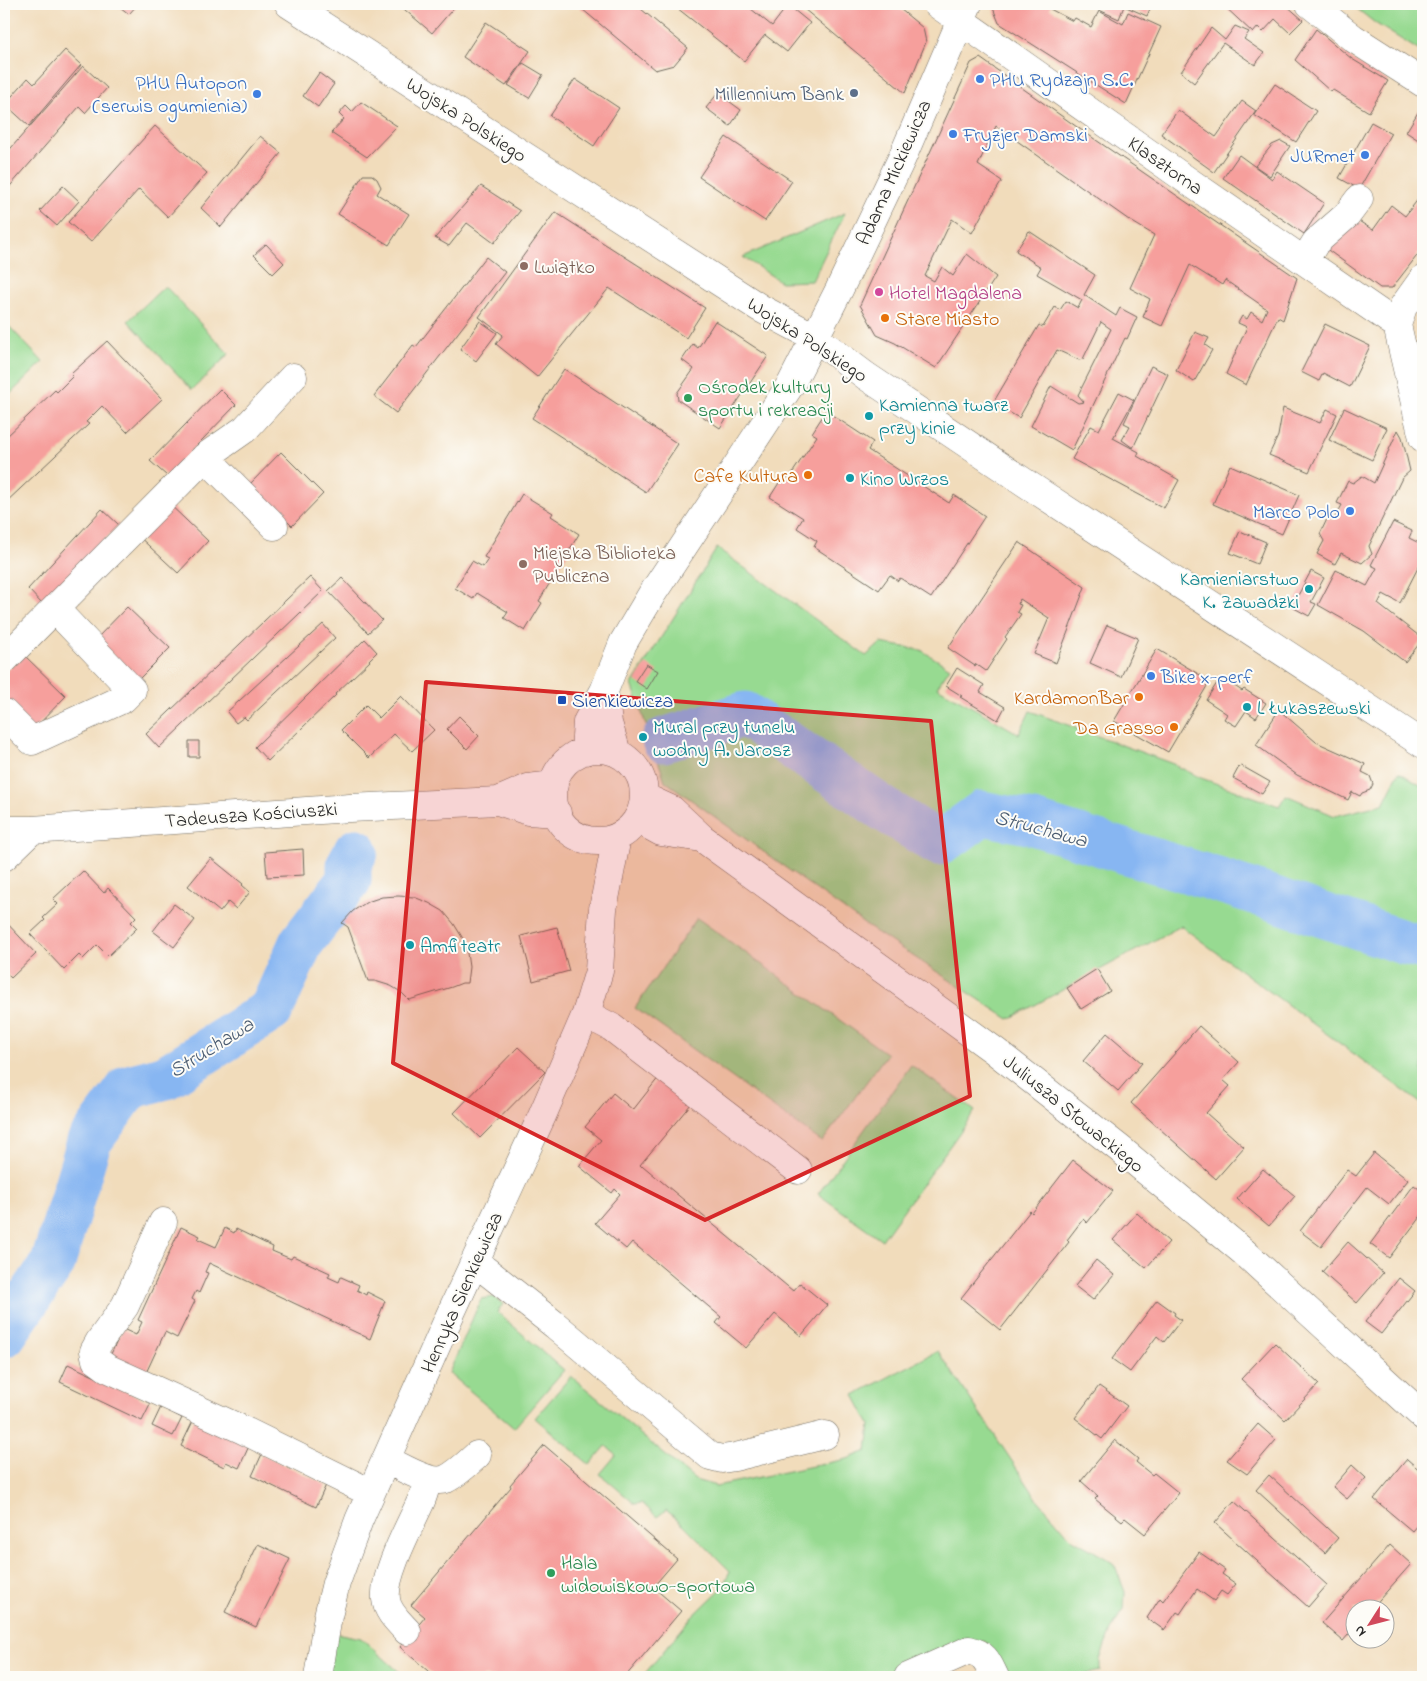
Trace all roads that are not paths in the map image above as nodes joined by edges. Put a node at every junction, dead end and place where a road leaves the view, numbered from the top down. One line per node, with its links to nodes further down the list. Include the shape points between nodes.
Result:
1 (289, 4): 10 (street, Wojska Polskiego, via 760,308)
2 (937, 4): 4 (street, Klasztorna)
3 (1310, 4): 5 (street, via 1353,38)
4 (964, 12): 7 (street, Klasztorna); 10 (street, Adama Mickiewicza, via 902,158)
5 (1423, 83)
6 (1359, 199): 7 (street, via 1347,215 1316,242)
7 (1304, 261): 9 (street, Klasztorna)
8 (1423, 279): 9 (street, via 1404,307)
9 (1397, 325): 12 (street)
10 (814, 337): 17 (street, via 790,384 652,594 623,643); 19 (street, Wojska Polskiego, via 866,376 1027,484)
11 (293, 377): 13 (street, via 244,429)
12 (1423, 438)
13 (205, 457): 14 (street); 15 (street)
14 (274, 526)
15 (55, 609): 16 (street); 18 (street, via 132,690 123,699 32,741)
16 (4, 660)
17 (604, 691): 20 (street, via 587,722); 21 (street, via 608,723)
18 (4, 714)
19 (1423, 744)
20 (585, 751): 21 (street, via 601,749); 22 (street, via 564,764)
21 (617, 753): 25 (street, via 632,764 642,779)
22 (554, 785): 23 (street, Tadeusza Kościuszki, via 528,788); 24 (street, via 552,800)
23 (498, 801): 24 (street, Tadeusza Kościuszki, via 528,811); 27 (street, Tadeusza Kościuszki)
24 (556, 813): 28 (street, via 564,826)
25 (633, 818): 28 (street, via 603,840); 30 (street, Henryka Sienkiewicza); 35 (street, Juliusza Słowackiego, via 660,832 702,838 995,1051 1120,1149 1244,1253)
26 (4, 830): 27 (street, Tadeusza Kościuszki)
27 (32, 830): 29 (street)
28 (589, 840): 30 (street, Henryka Sienkiewicza)
29 (4, 857)
30 (603, 909): 31 (street, Henryka Sienkiewicza, via 599,971)
31 (586, 1014): 32 (street, via 611,1027); 34 (street, Henryka Sienkiewicza)
32 (798, 1170)
33 (163, 1222): 40 (street, via 125,1306 94,1351 96,1360 106,1368)
34 (475, 1262): 36 (street, via 710,1456 722,1459 736,1457); 38 (street, Henryka Sienkiewicza)
35 (1423, 1416)
36 (825, 1435)
37 (477, 1455): 39 (street, via 444,1480)
38 (386, 1459): 39 (street); 40 (street, Henryka Sienkiewicza)
39 (428, 1479): 41 (street, via 388,1583 386,1600 393,1616)
40 (371, 1493): 42 (street, Henryka Sienkiewicza, via 336,1583)
41 (407, 1631)
42 (318, 1677)
43 (908, 1677): 44 (street, via 969,1650 987,1660)
44 (995, 1677)

